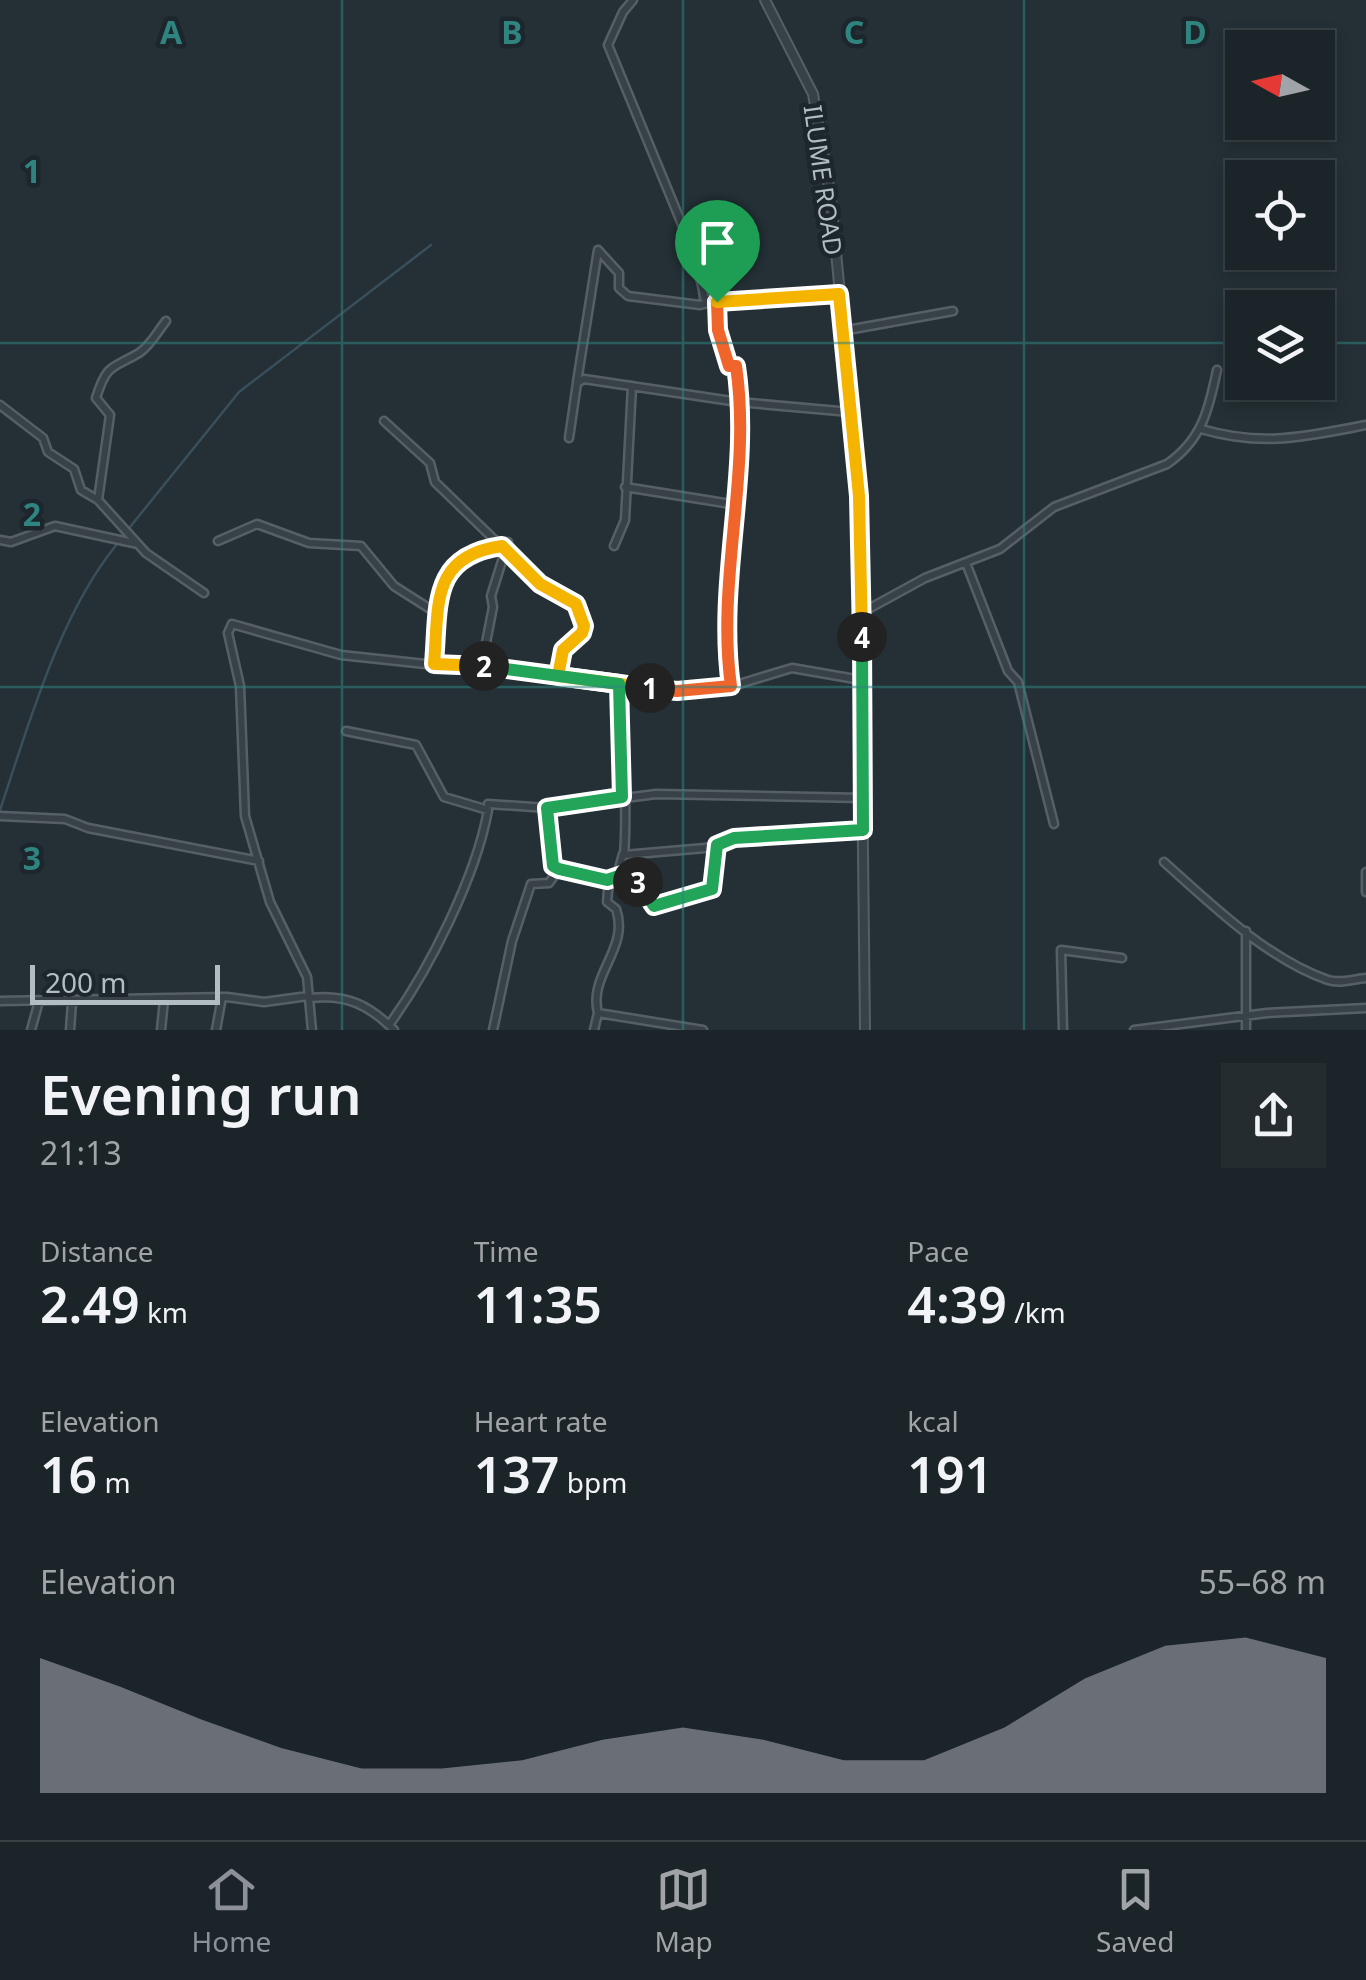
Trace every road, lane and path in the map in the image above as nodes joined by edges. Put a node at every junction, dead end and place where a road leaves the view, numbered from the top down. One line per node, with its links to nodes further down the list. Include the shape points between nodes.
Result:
1 (633, 0): 4 (street, via 608,45 702,273 704,298)
2 (766, 0): 3 (street, ILUME ROAD, via 808,78 817,110)
3 (839, 294): 4 (street); 7 (street, ILUME ROAD)
4 (714, 302): 9 (street, via 628,296 619,288 619,273 598,250); 11 (street, via 729,366 736,366)
5 (953, 311): 7 (street)
6 (166, 320): 19 (street, via 144,350 117,360 101,382 96,398 110,415)
7 (842, 332): 13 (street, ILUME ROAD)
8 (1217, 370): 16 (street)
9 (577, 383): 10 (street); 17 (street)
10 (632, 386): 11 (street); 18 (street)
11 (738, 402): 13 (street); 20 (street)
12 (0, 406): 19 (street, via 44,438 81,490)
13 (850, 412): 28 (street, ILUME ROAD)
14 (384, 421): 24 (street, via 430,463 435,482)
15 (1366, 425): 16 (street, via 1286,441 1242,440)
16 (1200, 429): 26 (street, via 1180,456 1155,471 1054,507 1000,549)
17 (569, 438)
18 (626, 487): 20 (street); 25 (street)
19 (98, 500): 23 (street)
20 (737, 505): 35 (street, via 726,617)
21 (0, 540): 23 (street, via 55,526)
22 (218, 541): 29 (street, via 257,524 309,543 361,546 394,586)
23 (139, 544): 27 (street)
24 (506, 546): 29 (street, via 464,555 443,584); 30 (street); 32 (street, via 540,584 576,604 582,618 582,633 563,650)
25 (614, 546)
26 (966, 563): 28 (street); 42 (street, via 1018,682)
27 (204, 594)
28 (861, 613): 33 (street, ILUME ROAD)
29 (438, 614): 31 (street)
30 (482, 663)
31 (434, 664): 32 (street); 46 (street, via 341,656 230,626 240,686 244,816)
32 (558, 676): 34 (street)
33 (862, 681): 35 (street, via 792,668); 38 (street, ILUME ROAD)
34 (619, 684): 35 (street, via 677,691); 37 (street)
35 (731, 686)
36 (346, 730): 64 (street, via 416,745 444,797 488,810 465,880)
37 (622, 797): 38 (street); 40 (street); 45 (street)
38 (863, 798): 43 (street, ILUME ROAD)
39 (488, 804): 40 (street)
40 (547, 808): 48 (street, via 553,866)
41 (0, 816): 46 (street, via 66,819)
42 (1054, 824)
43 (863, 830): 44 (street, via 775,832); 73 (street, ILUME ROAD)
44 (717, 845): 45 (street); 50 (street, via 712,889 654,906 631,872)
45 (623, 854): 50 (street)
46 (259, 861): 56 (street, via 270,902 300,957)
47 (1164, 862): 52 (street)
48 (559, 869): 50 (street); 70 (street, via 549,883 529,888)
49 (1366, 872): 51 (street)
50 (614, 879): 62 (street, via 606,902 616,909 618,924 613,959 598,978)
51 (1366, 892)
52 (1246, 930): 54 (street, via 1327,980); 63 (street)
53 (1122, 958): 74 (street, via 1061,950)
54 (1366, 978)
55 (222, 997): 56 (street); 57 (street); 68 (street)
56 (309, 997): 64 (street, via 350,999); 69 (street)
57 (164, 1000): 60 (street); 67 (street)
58 (39, 1001): 59 (street); 60 (street); 65 (street)
59 (0, 1002)
60 (72, 1002): 66 (street)
61 (1366, 1008): 63 (street)
62 (598, 1013): 71 (street); 72 (street)
63 (1245, 1016): 75 (street); 76 (street)
64 (392, 1028)
65 (30, 1030)
66 (70, 1030)
67 (161, 1030)
68 (216, 1030)
69 (312, 1030)
70 (493, 1030)
71 (594, 1030)
72 (703, 1030)
73 (864, 1030)
74 (1062, 1030)
75 (1134, 1030)
76 (1246, 1030)

